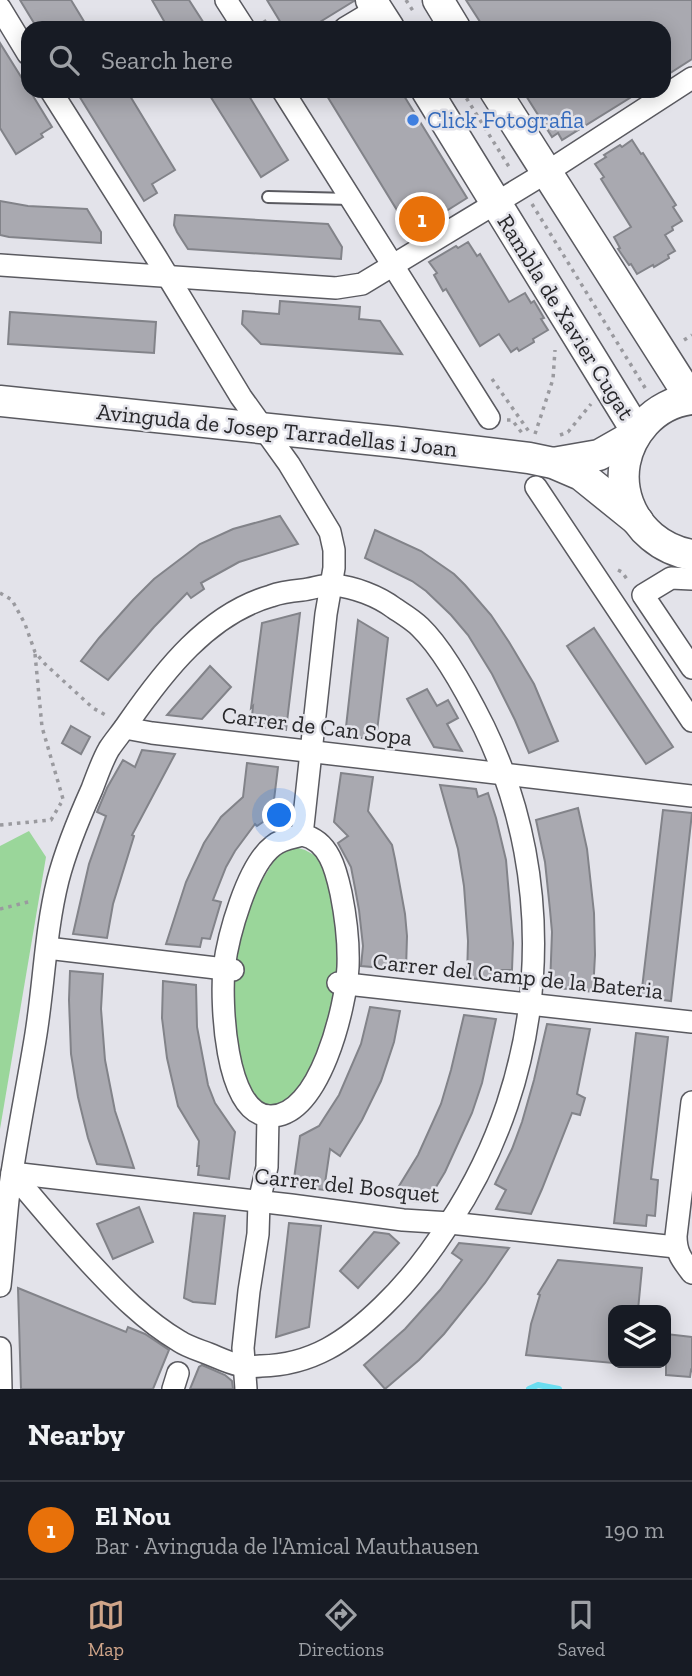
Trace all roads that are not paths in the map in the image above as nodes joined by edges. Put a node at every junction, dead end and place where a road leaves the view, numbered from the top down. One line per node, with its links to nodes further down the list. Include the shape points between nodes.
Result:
1 (226, 0): 5 (street)
2 (438, 0): 7 (main road)
3 (0, 8): 8 (street)
4 (379, 12): 6 (street)
5 (240, 21)
6 (360, 21)
7 (451, 21)
8 (21, 42)
9 (692, 78): 10 (street)
10 (671, 91)
11 (55, 98): 22 (street)
12 (287, 98): 18 (street)
13 (431, 98): 19 (main road, Rambla de Xavier Cugat)
14 (498, 98): 16 (main road)
15 (661, 98): 16 (street)
16 (534, 179): 19 (street, Rambla de Xavier Cugat); 23 (main road)
17 (268, 197): 18 (lane)
18 (351, 199): 21 (street)
19 (496, 202): 21 (street); 27 (main road, Rambla de Xavier Cugat)
20 (0, 265): 22 (street)
21 (393, 266): 22 (street, via 362,284 344,287); 25 (street)
22 (168, 278): 26 (street)
23 (692, 399): 27 (main road, Avinguda de Josep Tarradellas i Joan, via 659,411)
24 (0, 401): 26 (main road, Avinguda de Josep Tarradellas i Joan)
25 (489, 418)
26 (264, 429): 28 (main road, Avinguda de Josep Tarradellas i Joan); 33 (street, via 330,533 334,550)
27 (636, 433): 28 (main road, Avinguda de Josep Tarradellas i Joan, via 599,455); 30 (main road, via 623,476 627,501)
28 (553, 463): 30 (main road, Avinguda de Josep Tarradellas i Joan, via 580,475)
29 (536, 487): 35 (street)
30 (638, 522): 31 (main road, Avinguda de Josep Tarradellas i Joan, via 667,547)
31 (692, 555)
32 (692, 579): 34 (street, via 671,578 643,595)
33 (330, 584): 36 (street, via 272,595 223,619 178,659); 37 (street); 38 (street, via 389,604 419,626 470,701)
34 (692, 668)
35 (692, 721)
36 (125, 727): 37 (street, Carrer de Can Sopa); 41 (street, via 109,750 81,814 58,882)
37 (312, 751): 38 (street, Carrer de Can Sopa); 40 (street)
38 (503, 775): 39 (street, Carrer de Can Sopa); 44 (street, via 519,821 529,877 534,945)
39 (692, 796)
40 (302, 835): 42 (street, via 274,845 264,855 233,926); 43 (street, via 322,847 335,868 349,944)
41 (47, 948): 42 (street); 48 (street)
42 (229, 969): 47 (street, via 223,1016 235,1080 252,1109)
43 (342, 983): 44 (street, Carrer del Camp de la Bateria); 47 (street, via 334,1040 306,1097 290,1111)
44 (530, 1003): 45 (street, Carrer del Camp de la Bateria); 50 (street, via 510,1102 479,1174)
45 (692, 1022)
46 (692, 1102): 51 (street)
47 (268, 1116): 49 (street, via 267,1167)
48 (12, 1173): 49 (street, Carrer del Bosquet); 53 (street); 55 (street, via 142,1315 181,1342)
49 (260, 1202): 50 (street, Carrer del Bosquet); 55 (street)
50 (450, 1223): 51 (street, Carrer del Bosquet); 55 (street, via 391,1299 341,1343 300,1361)
51 (676, 1247): 52 (street)
52 (692, 1273)
53 (0, 1286)
54 (0, 1348): 56 (street)
55 (243, 1367): 57 (street)
56 (1, 1389)
57 (246, 1389)

